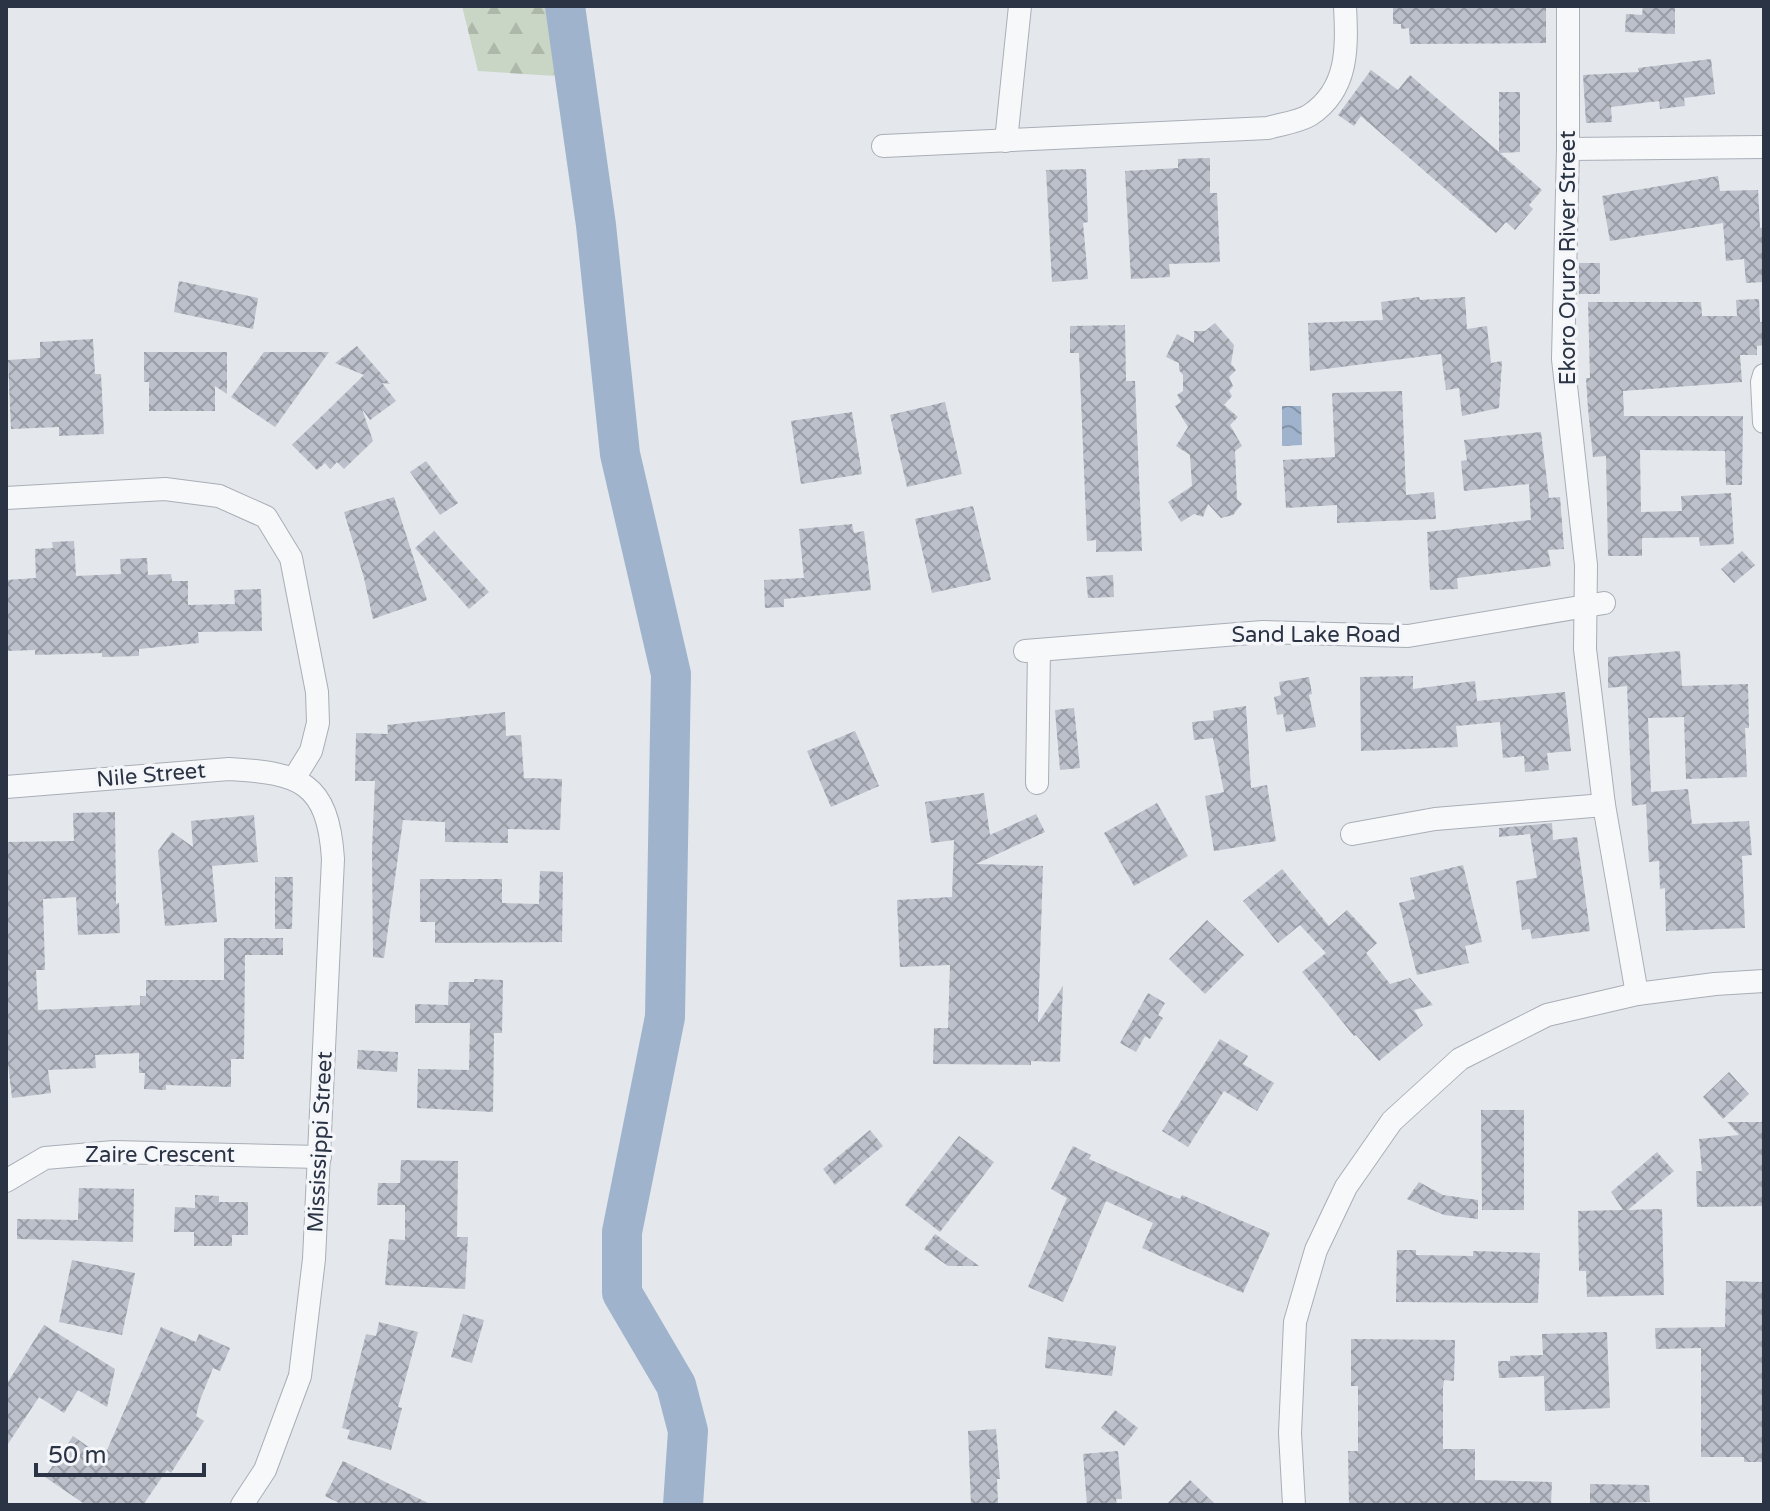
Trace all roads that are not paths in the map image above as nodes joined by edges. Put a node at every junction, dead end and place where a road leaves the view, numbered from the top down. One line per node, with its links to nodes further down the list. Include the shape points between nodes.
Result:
1 (1020, 6): 4 (street)
2 (1345, 6): 4 (street, via 1347,47 1337,88 1309,116 1268,128)
3 (1568, 6): 7 (street, Ekoro Oruro River Street)
4 (1006, 141): 5 (street)
5 (883, 146)
6 (1764, 147): 7 (street)
7 (1568, 149): 11 (street, Ekoro Oruro River Street, via 1563,359 1584,551)
8 (1764, 375): 9 (street)
9 (1764, 422)
10 (6, 498): 12 (street, via 165,489 219,496 266,517 291,558 317,692 315,737)
11 (1595, 604): 13 (street, Sand Lake Road, via 1408,636 1263,632 1032,650); 15 (street, Ekoro Oruro River Street, via 1585,649)
12 (295, 777): 14 (street, Nile Street, via 229,769); 19 (street, Mississippi Street, via 317,796 331,829 333,859)
13 (1037, 783)
14 (6, 787)
15 (1604, 805): 16 (street, via 1435,819); 18 (street, Ekoro Oruro River Street)
16 (1352, 834)
17 (1764, 981): 18 (street)
18 (1637, 994): 22 (street, via 1547,1015 1460,1059 1392,1121 1346,1187 1316,1250 1295,1322 1290,1433)
19 (320, 1157): 20 (street, Zaire Crescent, via 114,1152 45,1158); 21 (street, Mississippi Street, via 300,1376 265,1470)
20 (6, 1181)
21 (242, 1505)
22 (1294, 1505)

